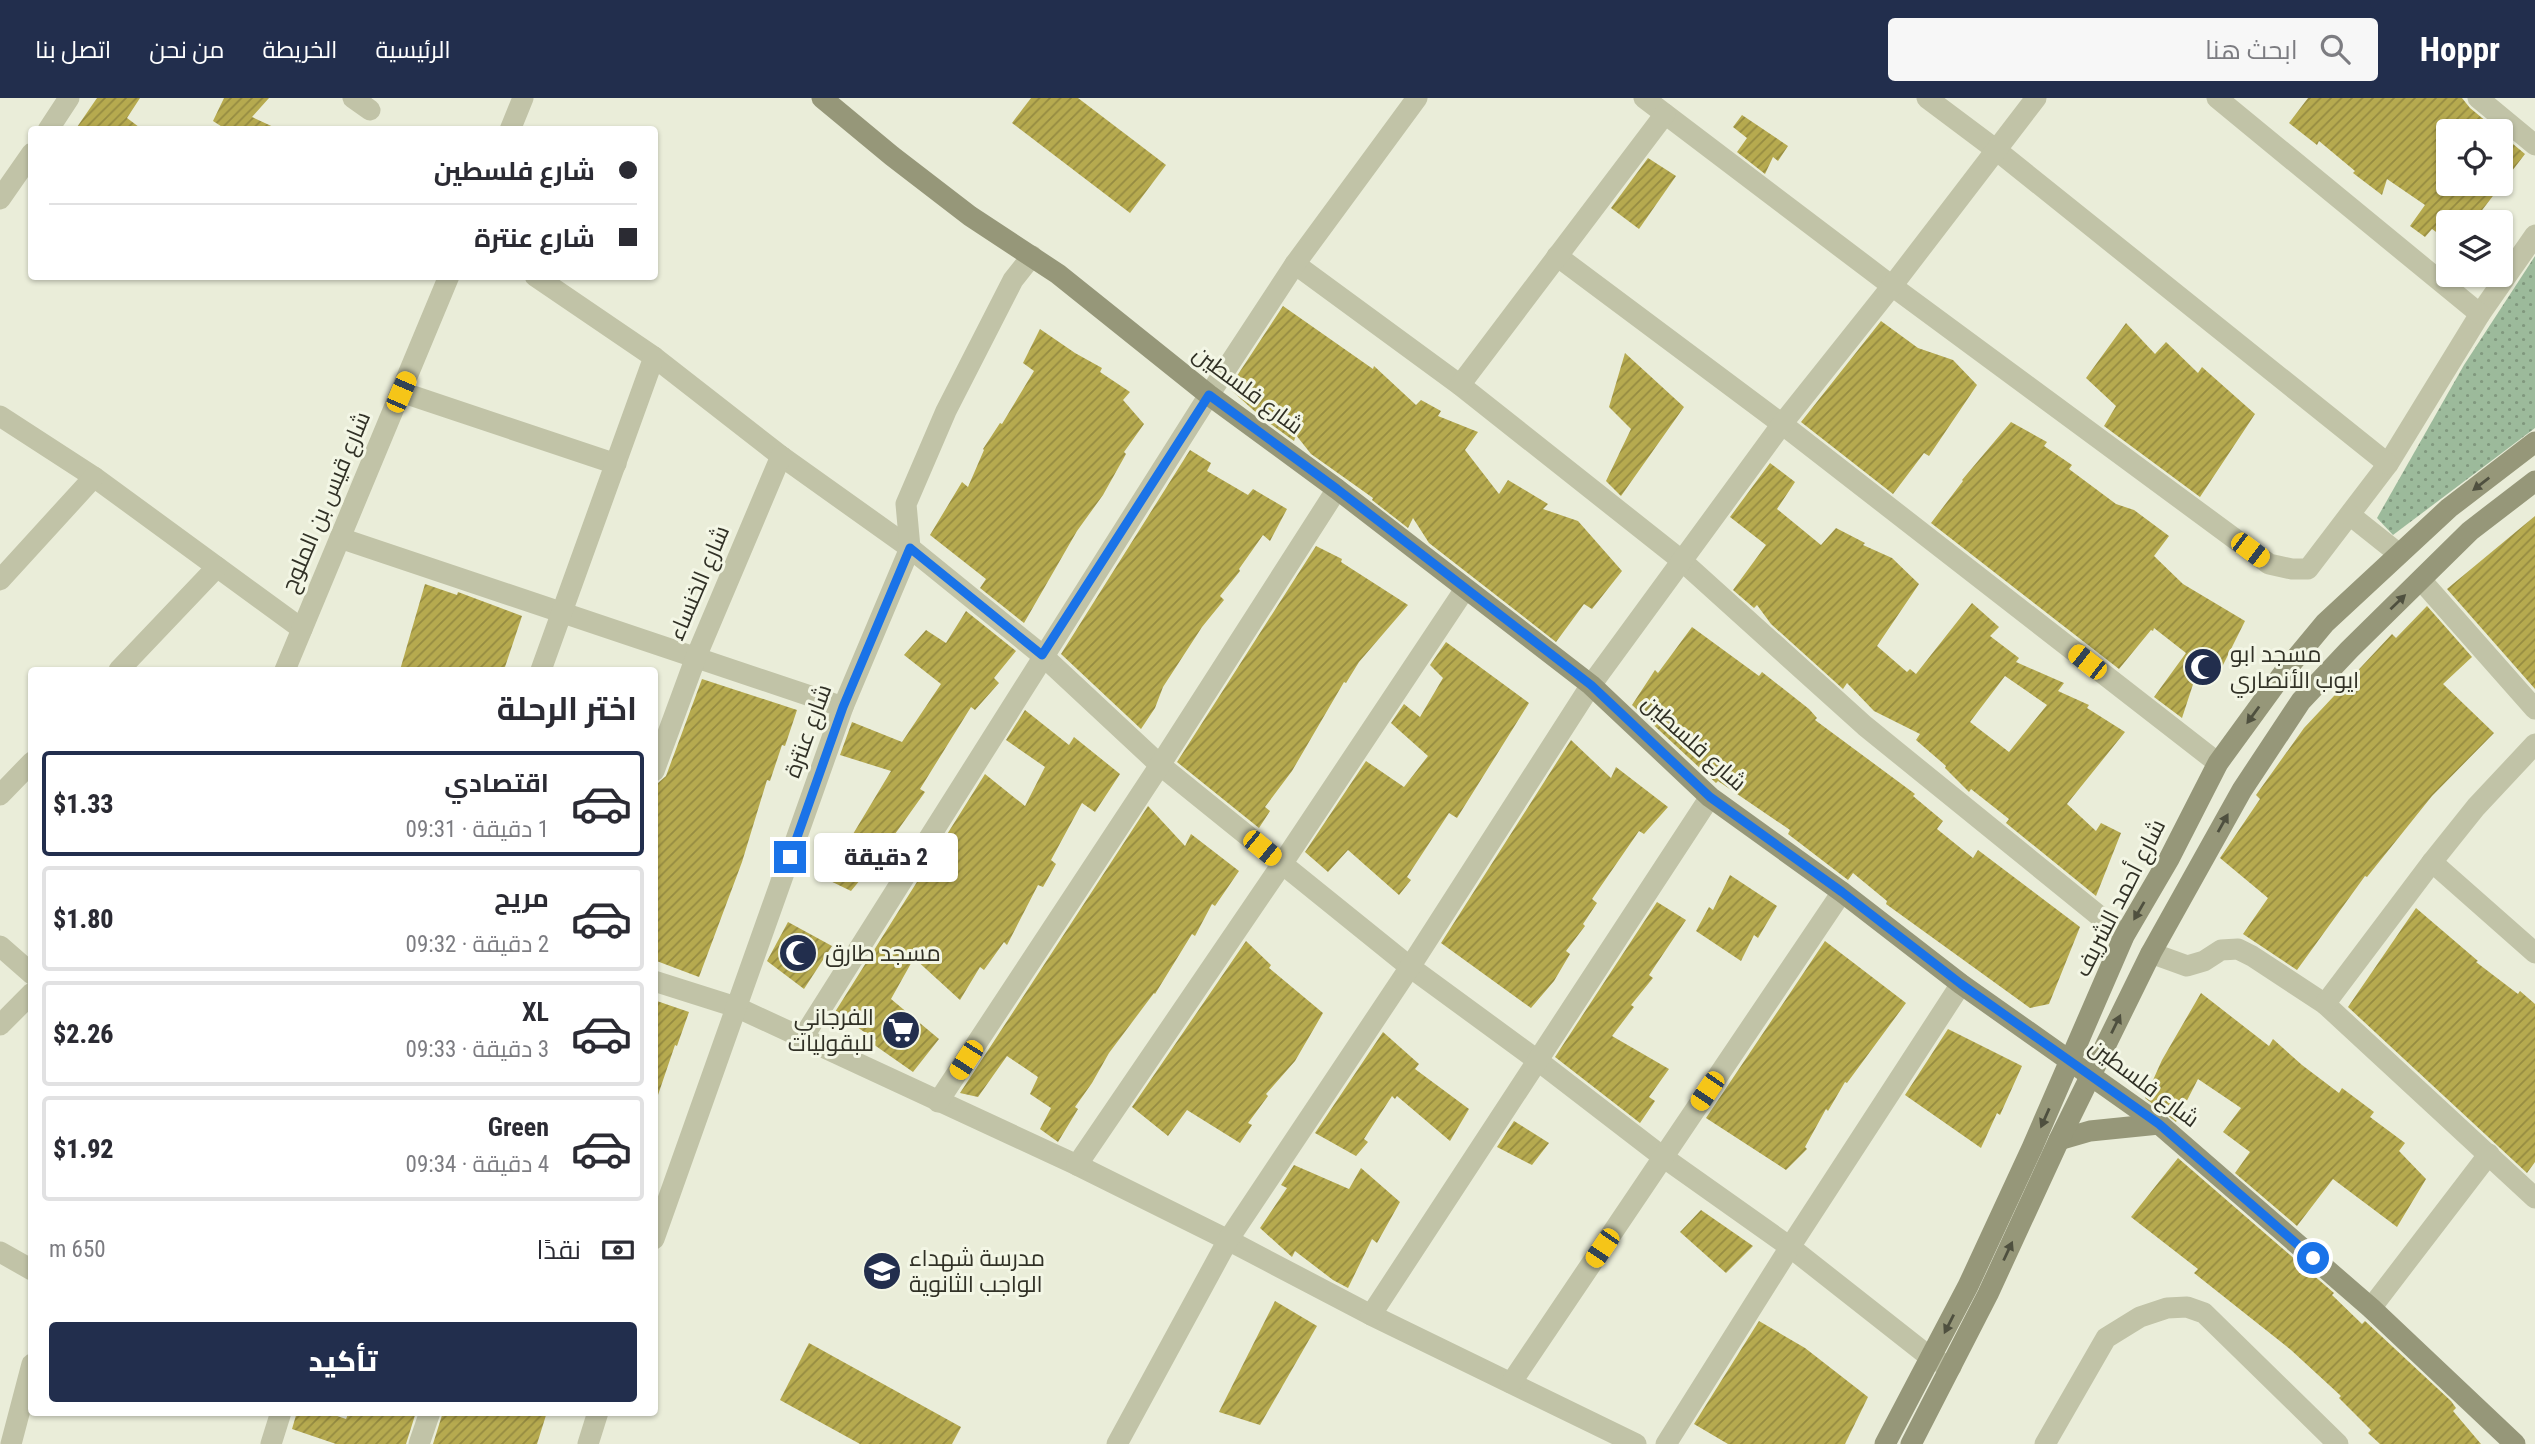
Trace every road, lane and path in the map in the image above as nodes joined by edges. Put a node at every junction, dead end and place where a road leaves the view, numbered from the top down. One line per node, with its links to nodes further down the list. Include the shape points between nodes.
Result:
1 (69, 98): 11 (street)
2 (523, 98): 12 (street)
3 (822, 98): 18 (street, شارع فلسطين, via 960,208)
4 (1417, 98): 20 (street)
5 (1644, 98): 10 (street)
6 (1927, 98): 14 (street)
7 (2036, 98): 14 (street)
8 (2217, 98): 24 (street)
9 (2478, 98): 13 (street)
10 (1665, 114): 19 (street); 23 (street)
11 (51, 126)
12 (512, 126)
13 (2535, 145)
14 (1995, 149): 23 (street); 34 (street)
15 (28, 158): 16 (street)
16 (3, 187)
17 (2535, 235): 24 (street)
18 (1032, 256): 28 (street, شارع فلسطين); 40 (street, شارع عنترة, via 1013,280 916,479 906,504)
19 (1557, 256): 26 (street); 30 (street)
20 (1296, 264): 26 (street); 28 (street)
21 (447, 280): 27 (street, شارع قيس بن الملوح)
22 (541, 280): 25 (street)
23 (1892, 286): 30 (street); 38 (street, via 2269,564 2308,569)
24 (2480, 314): 34 (street)
25 (654, 357): 32 (street); 33 (street)
26 (1460, 385): 42 (street)
27 (401, 392): 33 (street); 39 (street, شارع قيس بن الملوح)
28 (1209, 395): 37 (street, شارع فلسطين); 49 (street)
29 (0, 416): 35 (street)
30 (1782, 424): 42 (street); 59 (street)
31 (2535, 442): 41 (street, شارع أحمد الشريف, one-way to 41, via 2449,508)
32 (781, 456): 40 (street); 50 (street, شارع الخنساء)
33 (616, 464): 47 (street)
34 (2388, 464): 38 (street)
35 (94, 477): 43 (street); 44 (street)
36 (2535, 481): 45 (street, via 2470,531)
37 (1337, 489): 46 (street, شارع فلسطين); 60 (street)
38 (2350, 515): 41 (street)
39 (340, 538): 47 (street); 48 (street, شارع قيس بن الملوح)
40 (910, 548): 49 (street); 55 (street, شارع عنترة)
41 (2399, 554): 59 (street, شارع أحمد الشريف, one-way to 59, via 2325,623)
42 (1681, 560): 54 (street); 67 (street, via 1866,726)
43 (217, 566): 48 (street); 51 (street)
44 (0, 580)
45 (2421, 580): 56 (street); 69 (street, one-way to 45, via 2242,790 2301,701)
46 (1465, 589): 54 (street, شارع فلسطين); 65 (street)
47 (561, 612): 50 (street); 53 (street)
48 (302, 629): 52 (street, شارع قيس بن الملوح)
49 (1042, 655): 60 (street); 79 (street)
50 (696, 657): 55 (street); 58 (street, شارع الخنساء)
51 (121, 667)
52 (286, 667)
53 (542, 667)
54 (1591, 685): 63 (street, شارع فلسطين); 71 (street)
55 (843, 707): 77 (street, شارع عنترة)
56 (2535, 709)
57 (2535, 744): 64 (street)
58 (658, 760)
59 (2218, 763): 67 (street, شارع أحمد الشريف, one-way to 67)
60 (1160, 765): 65 (street); 83 (street)
61 (28, 766): 62 (street)
62 (0, 795)
63 (1710, 797): 66 (street, شارع فلسطين); 80 (street)
64 (2432, 862): 70 (street); 76 (street)
65 (1282, 864): 71 (street); 88 (street)
66 (1842, 892): 74 (street, شارع فلسطين); 87 (street)
67 (2124, 936): 81 (street, شارع أحمد الشريف)
68 (0, 946): 72 (street)
69 (2151, 953): 76 (street, via 2187,966 2221,950 2238,949); 82 (street, one-way to 69)
70 (2535, 953)
71 (1410, 967): 80 (street); 91 (street)
72 (28, 970)
73 (658, 982): 77 (street)
74 (1961, 984): 81 (street, شارع فلسطين); 92 (street)
75 (28, 997): 78 (street)
76 (2325, 1004): 86 (street)
77 (736, 1007): 79 (street); 90 (street, شارع عنترة)
78 (0, 1025)
79 (802, 1039): 83 (street)
80 (1536, 1060): 87 (street); 96 (street)
81 (2071, 1060): 82 (street, شارع فلسطين); 97 (street, شارع أحمد الشريف, one-way to 97)
82 (2090, 1076): 84 (street, شارع فلسطين); 85 (street)
83 (938, 1102): 88 (street)
84 (2159, 1124): 85 (street, via 2090,1131); 95 (street, شارع فلسطين)
85 (2059, 1140): 98 (street, one-way to 85)
86 (2489, 1154): 89 (street); 95 (street)
87 (1663, 1157): 92 (street); 100 (street)
88 (1077, 1165): 91 (street)
89 (2535, 1198)
90 (658, 1228)
91 (1228, 1240): 96 (street); 108 (street)
92 (1790, 1247): 97 (street); 110 (street)
93 (0, 1252): 94 (street)
94 (28, 1268)
95 (2371, 1308): 115 (street, شارع فلسطين)
96 (1371, 1315): 100 (street)
97 (1931, 1358): 98 (street); 111 (street, شارع أحمد الشريف)
98 (1951, 1367): 112 (street)
99 (28, 1380): 104 (street)
100 (1511, 1383): 109 (street)
101 (280, 1416): 105 (street)
102 (429, 1416): 106 (street)
103 (597, 1416): 107 (street)
104 (12, 1444)
105 (271, 1444)
106 (419, 1444)
107 (588, 1444)
108 (1117, 1444)
109 (1636, 1444)
110 (1666, 1444)
111 (1885, 1444)
112 (1912, 1444)
113 (2045, 1444): 114 (street, via 2106,1338 2140,1317 2187,1307 2204,1313)
114 (2338, 1444)
115 (2515, 1444)

